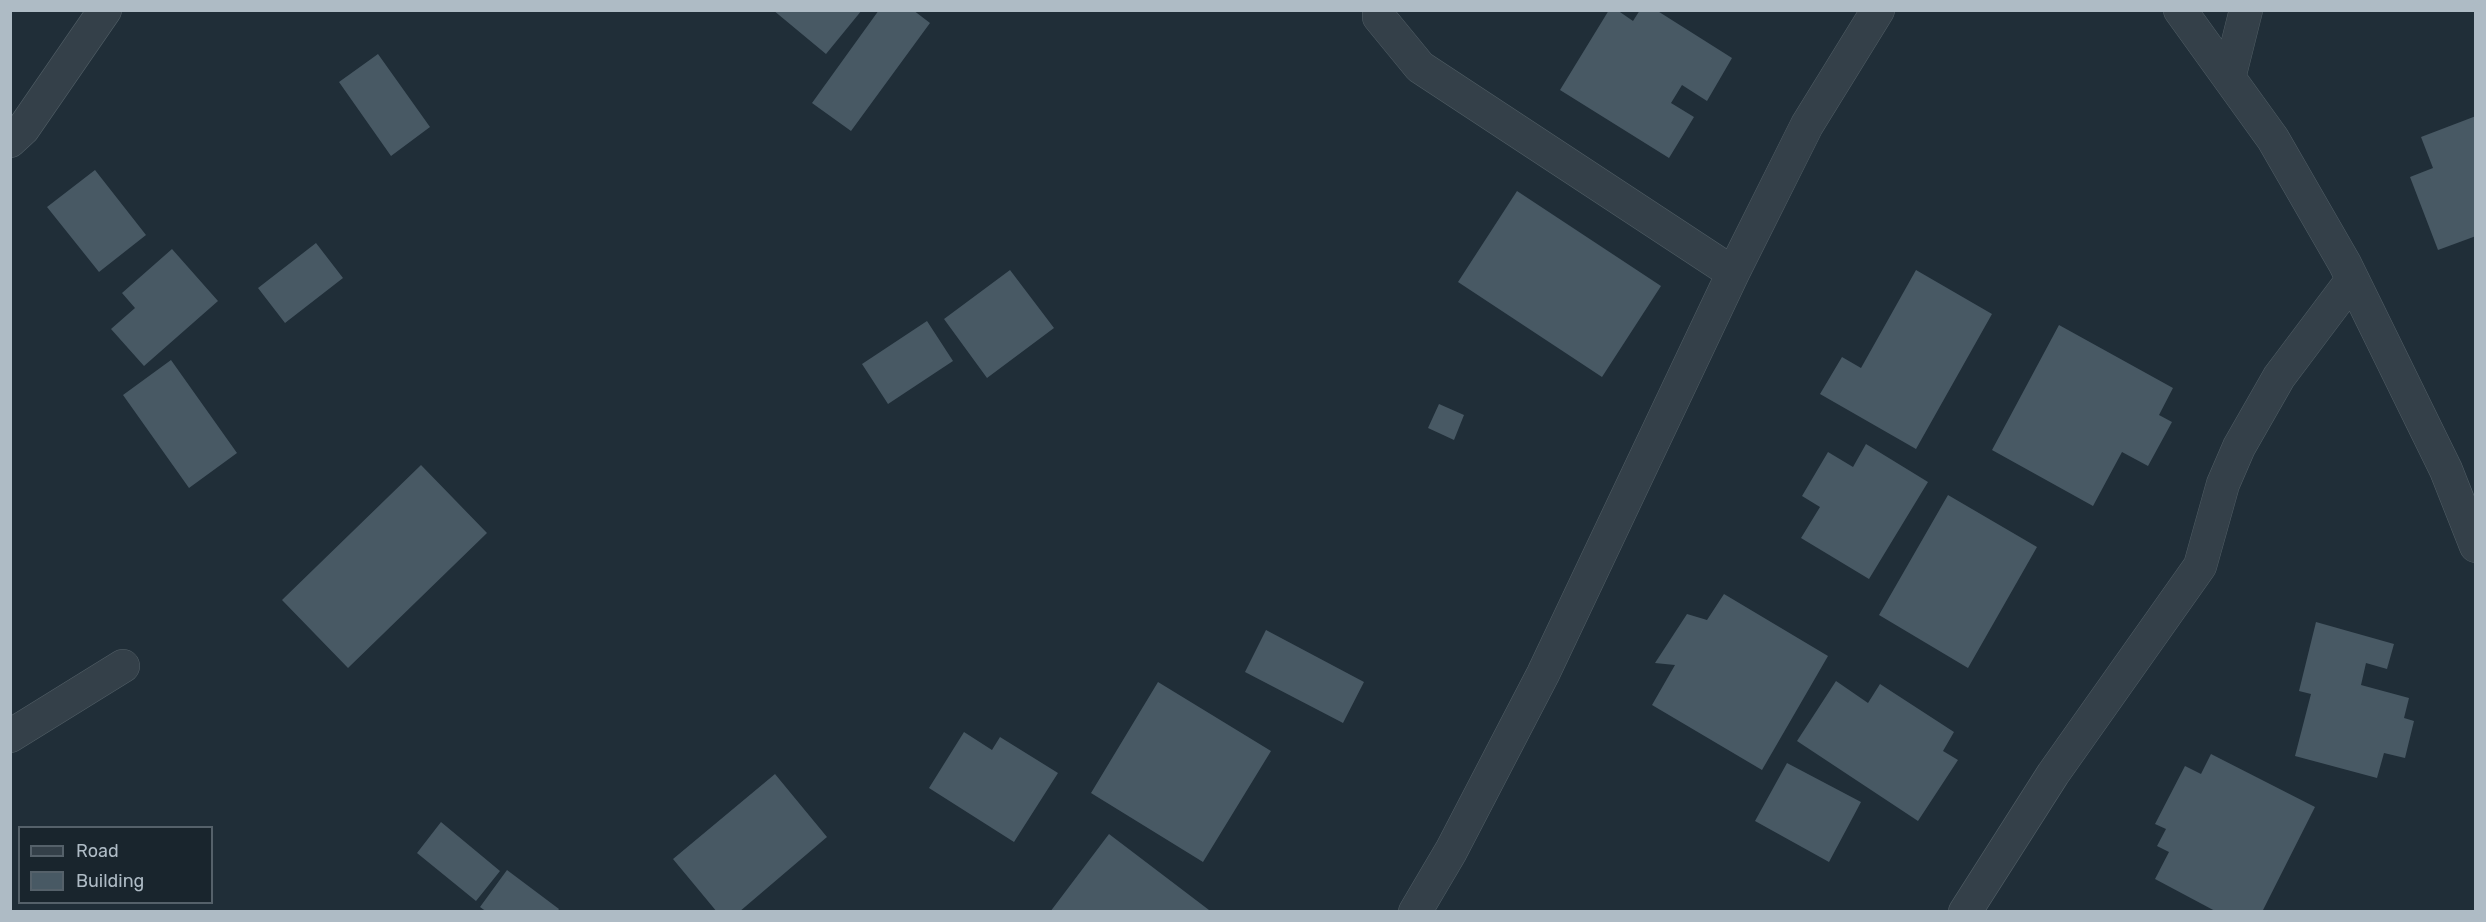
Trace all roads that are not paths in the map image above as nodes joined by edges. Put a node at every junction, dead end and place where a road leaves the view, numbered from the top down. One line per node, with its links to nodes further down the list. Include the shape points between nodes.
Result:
1 (105, 10): 7 (street, via 23,129)
2 (1379, 10): 8 (street, via 1379,17 1420,67)
3 (1878, 10): 8 (street, via 1807,125)
4 (2180, 10): 6 (street)
5 (2246, 10): 6 (street)
6 (2229, 78): 9 (street, via 2273,139)
7 (10, 141)
8 (1733, 273): 13 (street, via 1543,674)
9 (2352, 280): 10 (street, via 2446,470); 14 (street, via 2279,377 2239,447 2223,484 2200,567 2053,774)
10 (2475, 546)
11 (123, 666): 12 (street)
12 (10, 736)
13 (1415, 912)
14 (1965, 912)

